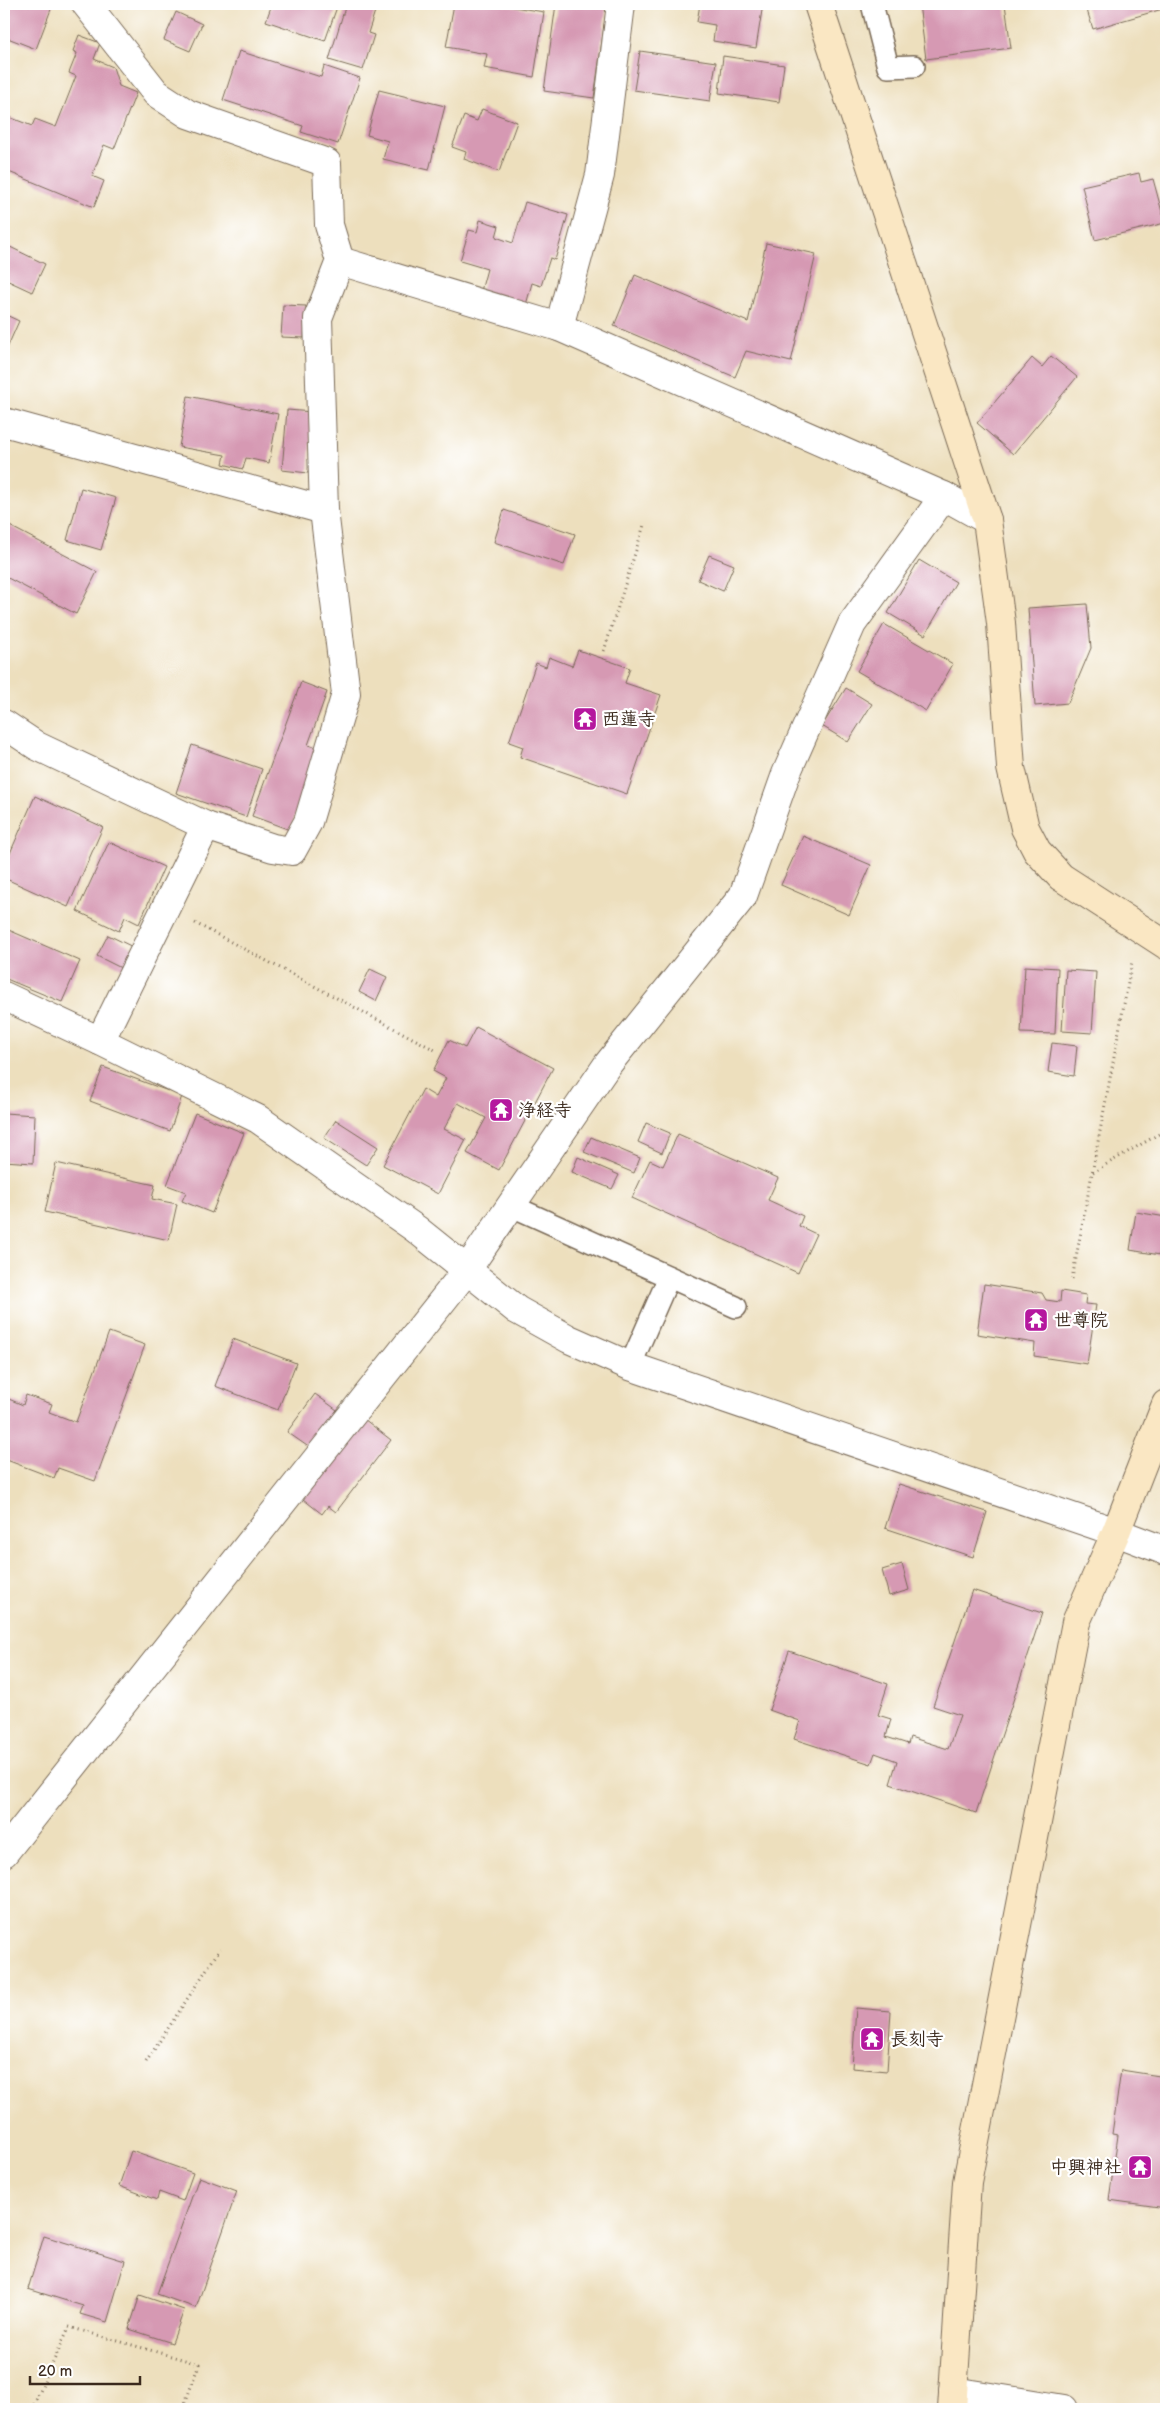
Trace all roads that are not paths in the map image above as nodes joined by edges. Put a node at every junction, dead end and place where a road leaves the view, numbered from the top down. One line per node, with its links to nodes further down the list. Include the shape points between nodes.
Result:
1 (86, 4): 6 (street, via 156,93 188,114 327,163 328,225)
2 (620, 4): 7 (street, via 600,175)
3 (818, 4): 11 (street)
4 (872, 4): 5 (lane, via 888,67)
5 (914, 66)
6 (340, 261): 7 (street); 10 (street, via 318,318)
7 (559, 327): 9 (street)
8 (4, 422): 10 (street)
9 (944, 496): 11 (street); 17 (street, via 852,624 786,774 742,896 608,1064)
10 (324, 510): 13 (street, via 346,694 308,822 292,851)
11 (988, 520): 14 (street, via 1011,768 1024,828 1037,851 1061,877)
12 (4, 724): 13 (street, via 37,746)
13 (206, 826): 16 (street)
14 (1166, 945)
15 (4, 996): 16 (street)
16 (100, 1041): 18 (street, via 258,1119 416,1229)
17 (512, 1206): 18 (street); 19 (lane)
18 (466, 1272): 21 (street, via 517,1310 569,1339); 25 (street)
19 (669, 1277): 20 (lane); 21 (lane)
20 (736, 1307)
21 (630, 1366): 23 (street)
22 (1166, 1404): 23 (street)
23 (1116, 1532): 24 (street); 26 (street, via 1076,1622 967,2182)
24 (1166, 1552)
25 (4, 1853)
26 (952, 2400): 27 (street)
27 (1064, 2409)

